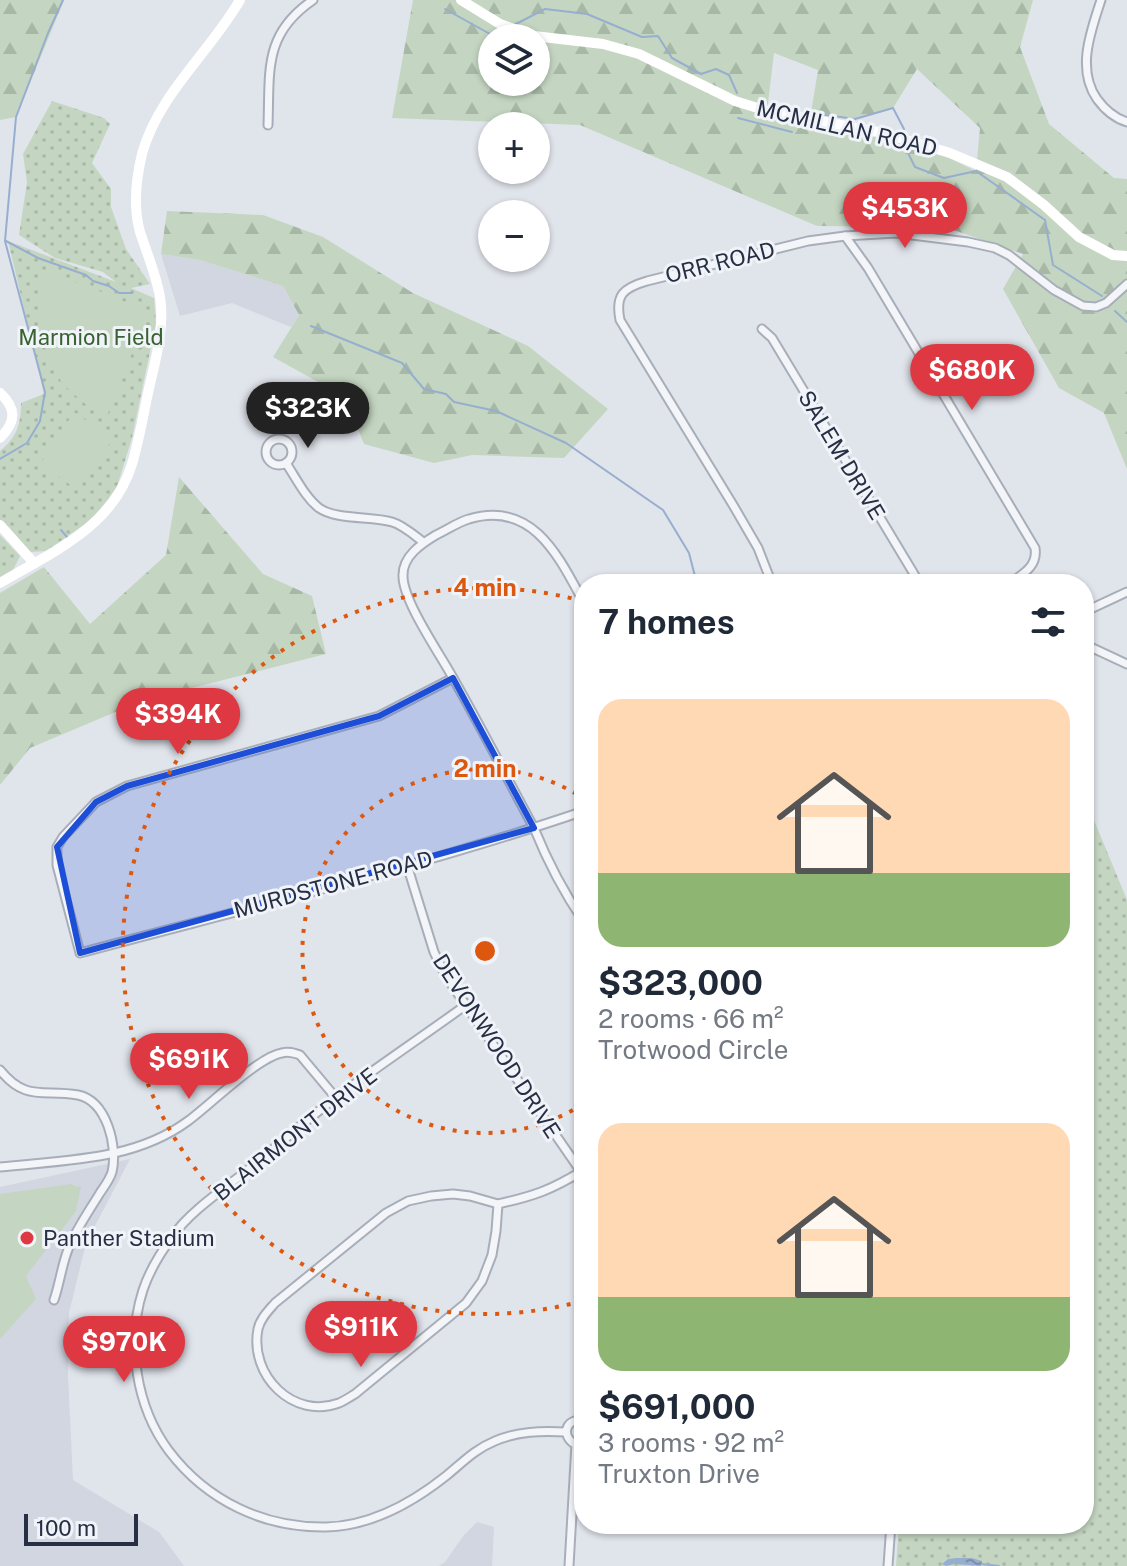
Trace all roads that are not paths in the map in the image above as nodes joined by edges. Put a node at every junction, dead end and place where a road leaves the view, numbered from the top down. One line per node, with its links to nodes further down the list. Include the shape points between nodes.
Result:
1 (240, 0): 16 (street, via 164,106 143,152 138,220 159,291 161,327 132,464 103,516)
2 (313, 0): 6 (street, via 276,41)
3 (461, 0): 8 (street, MCMILLAN ROAD, via 500,24 534,36 639,54 735,101 950,153 1007,177 1079,237 1113,255)
4 (1101, 0): 5 (street, via 1089,35 1086,67 1091,91 1105,110)
5 (1127, 122)
6 (268, 125)
7 (845, 236): 9 (street, ORR ROAD, via 896,233 995,248 1083,306 1106,303); 17 (street, ORR ROAD, via 647,281 627,288 619,299 620,320 733,505); 19 (street, via 1035,548 1037,558)
8 (1127, 256)
9 (1127, 284)
10 (762, 329): 18 (street, SALEM DRIVE)
11 (0, 393): 12 (street, via 13,416)
12 (0, 438)
13 (286, 463): 15 (street, via 310,499 330,514 395,523)
14 (0, 525): 16 (street)
15 (423, 542): 21 (street, via 467,519 500,516 518,521 544,538); 26 (street, via 405,564 406,595)
16 (34, 563): 20 (street)
17 (768, 574)
18 (914, 574)
19 (1023, 574)
20 (0, 583)
21 (574, 585)
22 (1127, 592): 23 (street)
23 (1094, 607)
24 (1094, 649): 25 (street)
25 (1127, 664)
26 (453, 678): 28 (street); 29 (street, MURDSTONE ROAD, via 379,716 127,786 96,802 57,847 80,953)
27 (574, 814): 28 (street, MURDSTONE ROAD)
28 (534, 828): 29 (street, MURDSTONE ROAD); 30 (street)
29 (407, 865): 31 (street, DEVONWOOD DRIVE, via 434,952)
30 (574, 907)
31 (466, 1005): 33 (street, BLAIRMONT DRIVE); 35 (street, DEVONWOOD DRIVE)
32 (0, 1070): 34 (street, via 21,1089 84,1096 107,1121)
33 (336, 1098): 34 (street, via 300,1055 282,1053 258,1064 166,1136); 41 (street, BLAIRMONT DRIVE, via 184,1222 143,1289 136,1329 137,1373 161,1440 204,1487 230,1505 270,1521 326,1527 389,1513 497,1440 535,1431)
34 (113, 1154): 36 (street); 39 (street, via 112,1174 68,1248)
35 (574, 1159)
36 (0, 1167)
37 (574, 1177): 38 (street, via 533,1196)
38 (498, 1204): 38 (street, via 492,1255 466,1303 355,1394 340,1403 316,1406 284,1396 271,1384 259,1361 258,1328 264,1315 386,1213 408,1201 453,1194)
39 (54, 1300)
40 (574, 1423): 41 (street)
41 (566, 1432): 42 (street)
42 (574, 1442)
43 (574, 1510): 45 (street)
44 (890, 1534): 46 (street)
45 (569, 1566)
46 (888, 1566)

